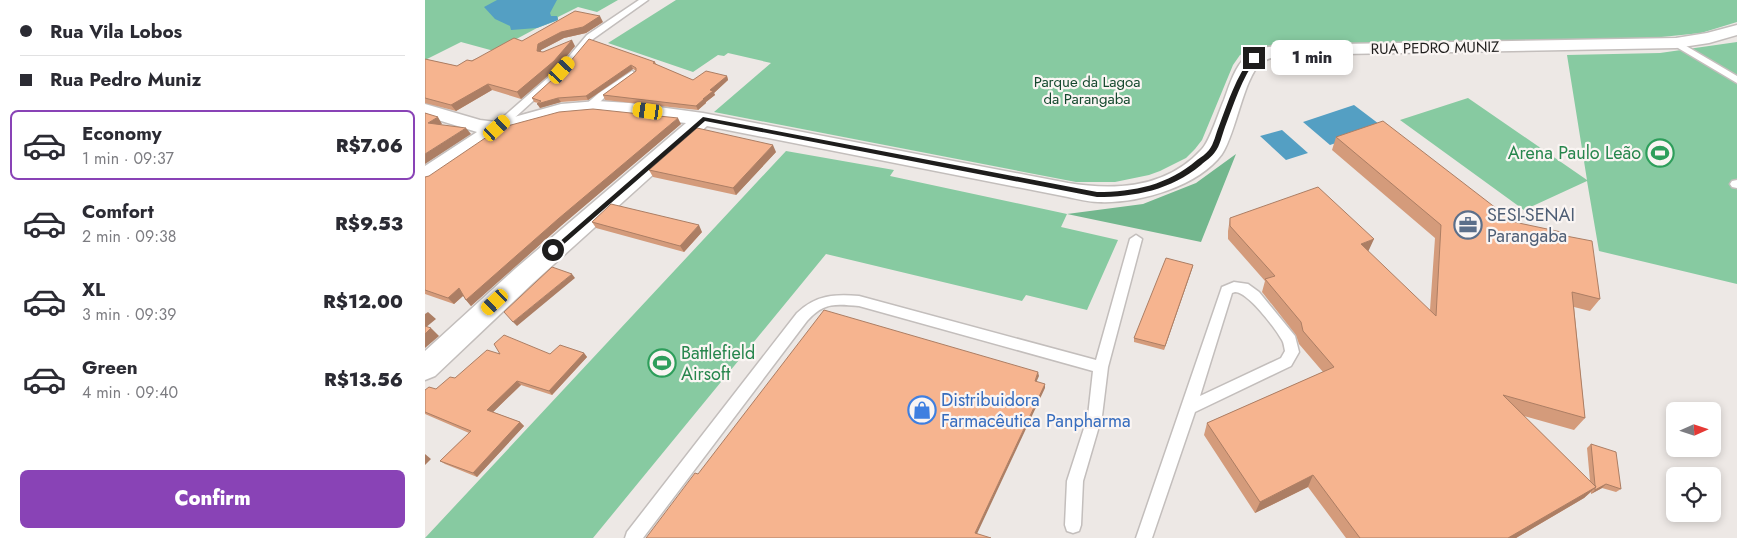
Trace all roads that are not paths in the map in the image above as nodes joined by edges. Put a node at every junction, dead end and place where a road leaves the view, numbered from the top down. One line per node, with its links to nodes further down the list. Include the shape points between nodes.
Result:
1 (644, 0): 3 (lane)
2 (1737, 30): 5 (street, RUA PEDRO MUNIZ)
3 (590, 37): 4 (lane); 11 (lane, via 562,70)
4 (575, 40)
5 (1676, 43): 7 (lane); 10 (street, RUA PEDRO MUNIZ, via 1286,50 1266,53 1254,58 1246,68 1213,151 1170,182 1123,194 1097,195 1067,190)
6 (632, 74): 8 (lane)
7 (1737, 80)
8 (589, 108): 10 (street, RUA PEDRO MUNIZ, via 629,109); 11 (street, RUA PEDRO MUNIZ, via 561,110)
9 (425, 110): 11 (street, via 478,126)
10 (703, 119): 15 (street, via 523,276)
11 (497, 128): 12 (street)
12 (425, 176)
13 (1136, 239): 14 (lane)
14 (1101, 366): 17 (lane, via 1095,416 1075,481); 18 (lane, via 859,301 822,300 811,306 802,317)
15 (425, 368)
16 (1189, 408): 16 (lane, via 1227,290 1243,287 1254,295 1289,340 1292,352 1286,362); 19 (lane)
17 (1073, 526)
18 (633, 538)
19 (1144, 538)

